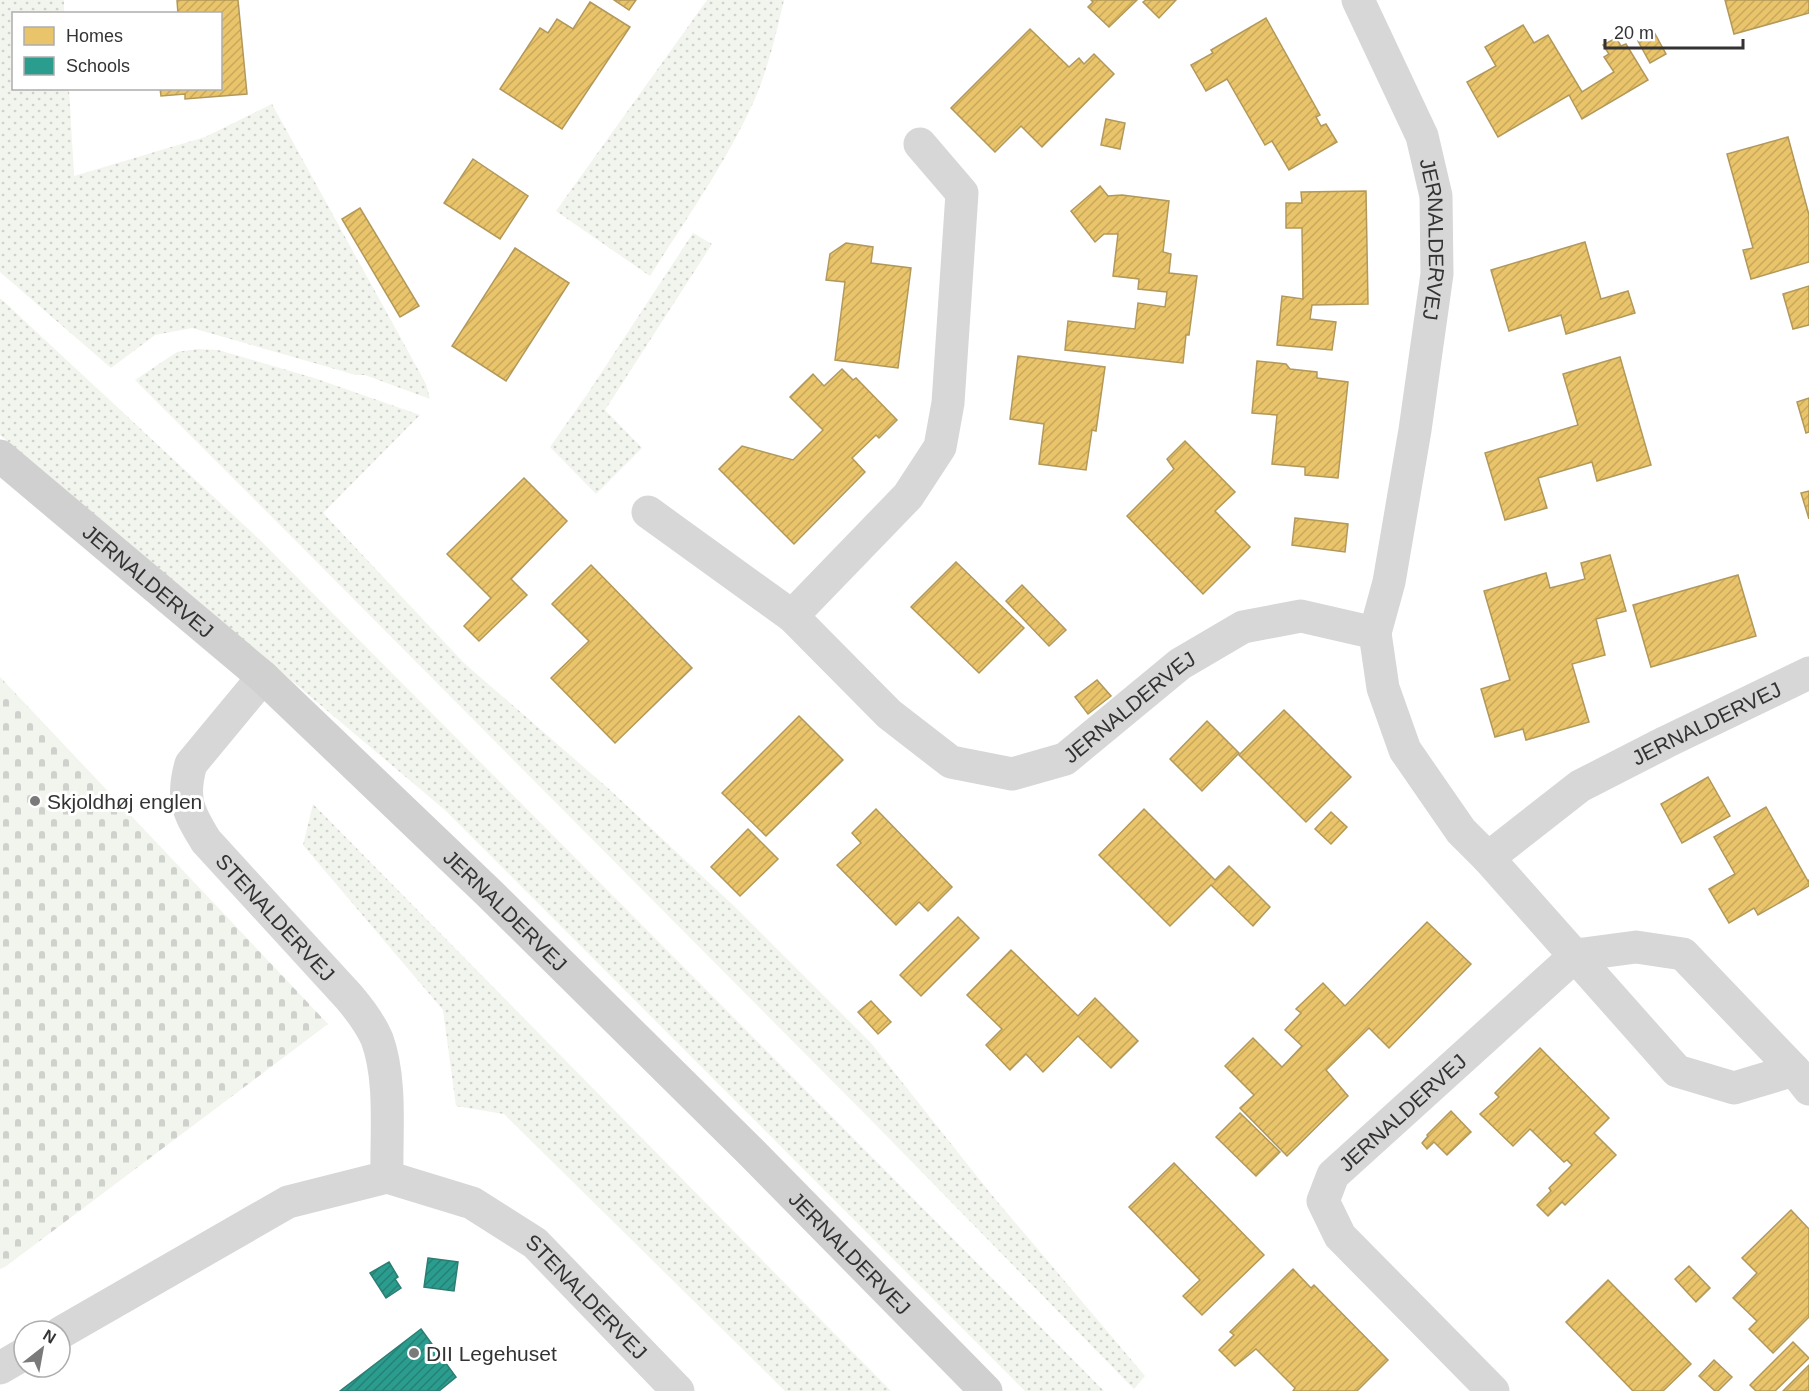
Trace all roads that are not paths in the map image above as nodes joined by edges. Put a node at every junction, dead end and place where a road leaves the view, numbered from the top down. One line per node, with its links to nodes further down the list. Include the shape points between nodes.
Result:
1 (1358, 0): 6 (street, JERNALDERVEJ, via 1422,136 1436,196 1436,285 1389,582)
2 (920, 144): 5 (street, via 962,193 948,403 940,447 908,496)
3 (0, 456): 8 (street, JERNALDERVEJ)
4 (648, 512): 5 (street, JERNALDERVEJ)
5 (792, 616): 6 (street, JERNALDERVEJ, via 889,714 951,762 1012,774 1065,759 1180,664 1243,627 1301,616)
6 (1375, 633): 9 (street, JERNALDERVEJ, via 1383,688 1405,750 1461,831)
7 (1809, 673): 9 (street, JERNALDERVEJ, via 1580,786)
8 (263, 677): 12 (street, STENALDERVEJ, via 191,764 186,801 206,841 369,1023 385,1074); 15 (street, JERNALDERVEJ, via 489,893)
9 (1488, 858): 10 (street, JERNALDERVEJ)
10 (1576, 956): 11 (street, JERNALDERVEJ, via 1677,1071 1734,1088); 11 (street, JERNALDERVEJ, via 1636,947 1683,954); 16 (street, JERNALDERVEJ, via 1333,1175 1323,1200 1340,1236)
11 (1802, 1080)
12 (387, 1177): 13 (street, via 288,1202); 14 (street, STENALDERVEJ, via 472,1203 535,1243)
13 (72, 1326)
14 (678, 1391)
15 (986, 1391)
16 (1493, 1391)

